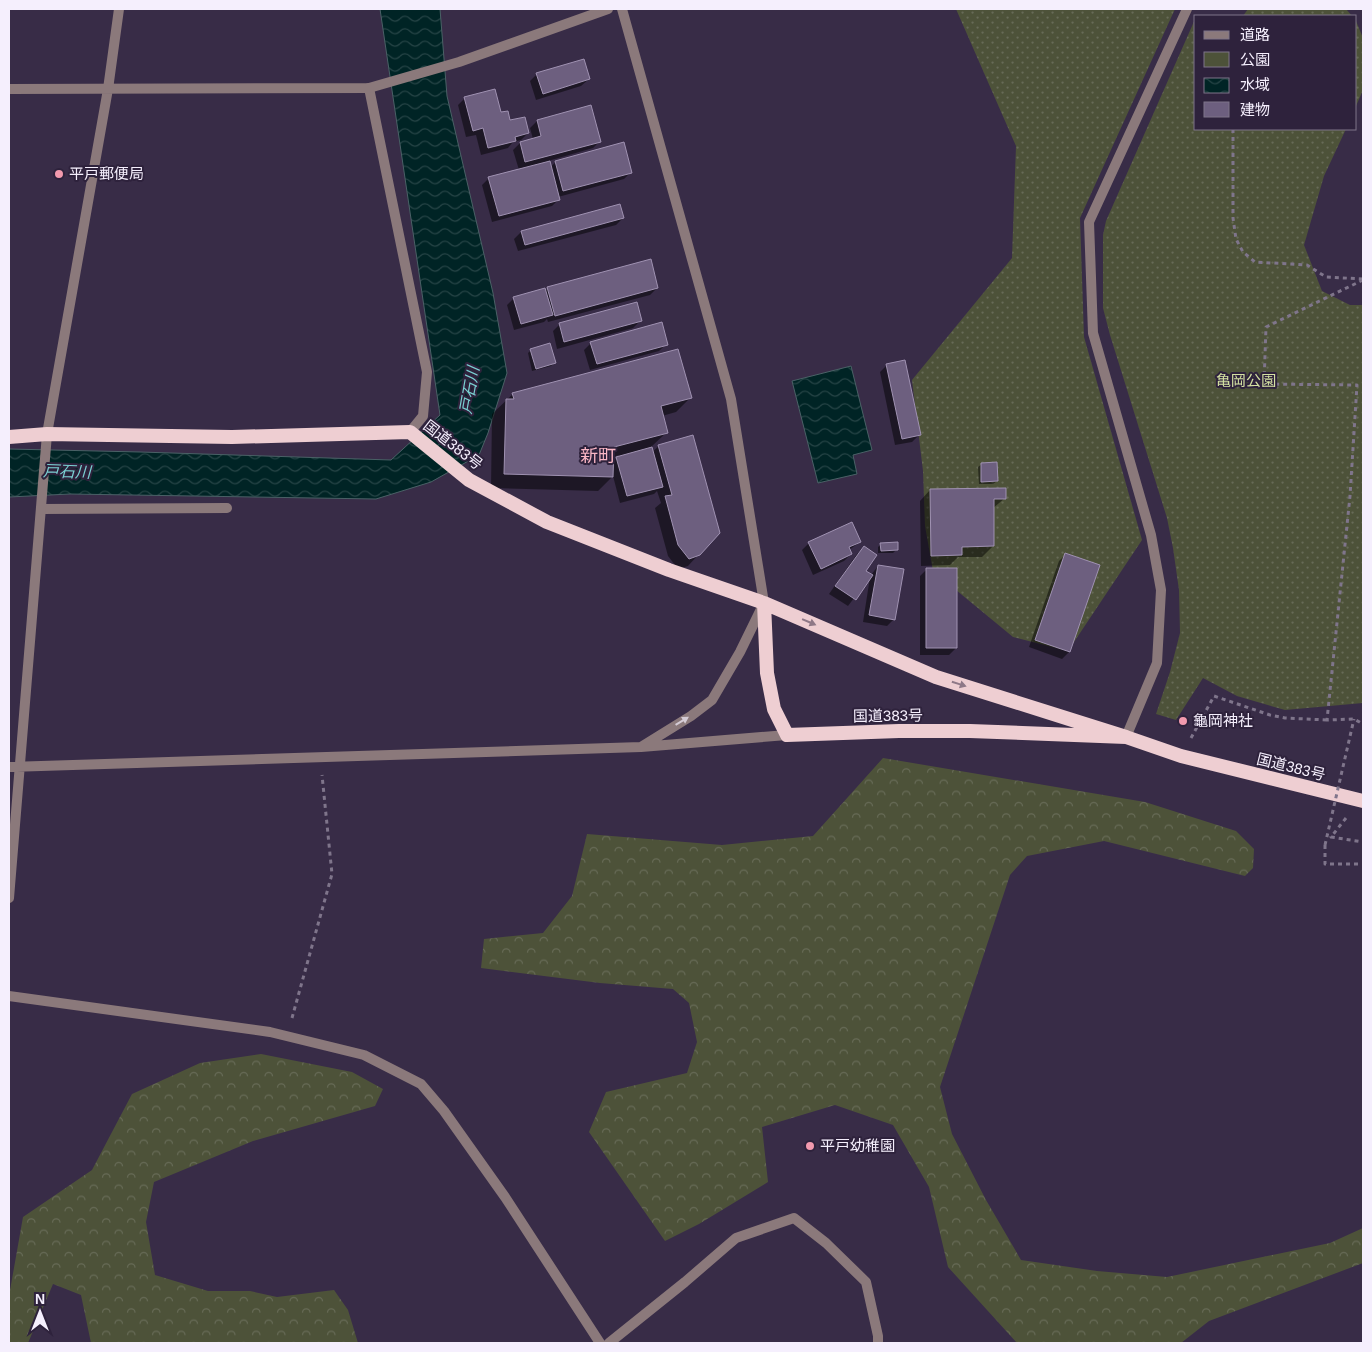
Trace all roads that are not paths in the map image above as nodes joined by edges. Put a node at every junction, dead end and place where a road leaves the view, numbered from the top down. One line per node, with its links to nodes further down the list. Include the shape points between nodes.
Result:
1 (119, 9): 7 (street)
2 (608, 9): 5 (street, via 459,62)
3 (622, 9): 13 (street, via 731,399)
4 (1187, 9): 15 (street, via 1090,222 1093,333 1149,527 1161,590 1157,663)
5 (369, 88): 7 (street); 8 (street, via 427,372 423,416)
6 (9, 89): 7 (street)
7 (108, 89): 9 (street)
8 (410, 432): 9 (highway, 国道383号, via 232,437); 13 (highway, 国道383号, via 469,480 547,522)
9 (47, 434): 10 (highway, 国道383号); 12 (street)
10 (9, 437)
11 (227, 508): 12 (street)
12 (41, 509): 17 (street)
13 (764, 603): 14 (highway, via 767,673 774,709); 15 (highway, 国道383号, one-way to 15, via 936,676); 16 (street, one-way to 13, via 712,700)
14 (787, 735): 15 (highway, 国道383号, via 970,731); 16 (street)
15 (1126, 737): 19 (highway, 国道383号, via 1181,756)
16 (641, 746): 17 (street)
17 (21, 767): 18 (street); 20 (street)
18 (9, 768)
19 (1363, 801)
20 (9, 898)
21 (9, 996): 22 (street, via 270,1032 364,1055 421,1084 505,1197)
22 (600, 1343)
23 (609, 1343): 24 (street, via 736,1238 794,1218 826,1243 866,1282)
24 (878, 1343)

